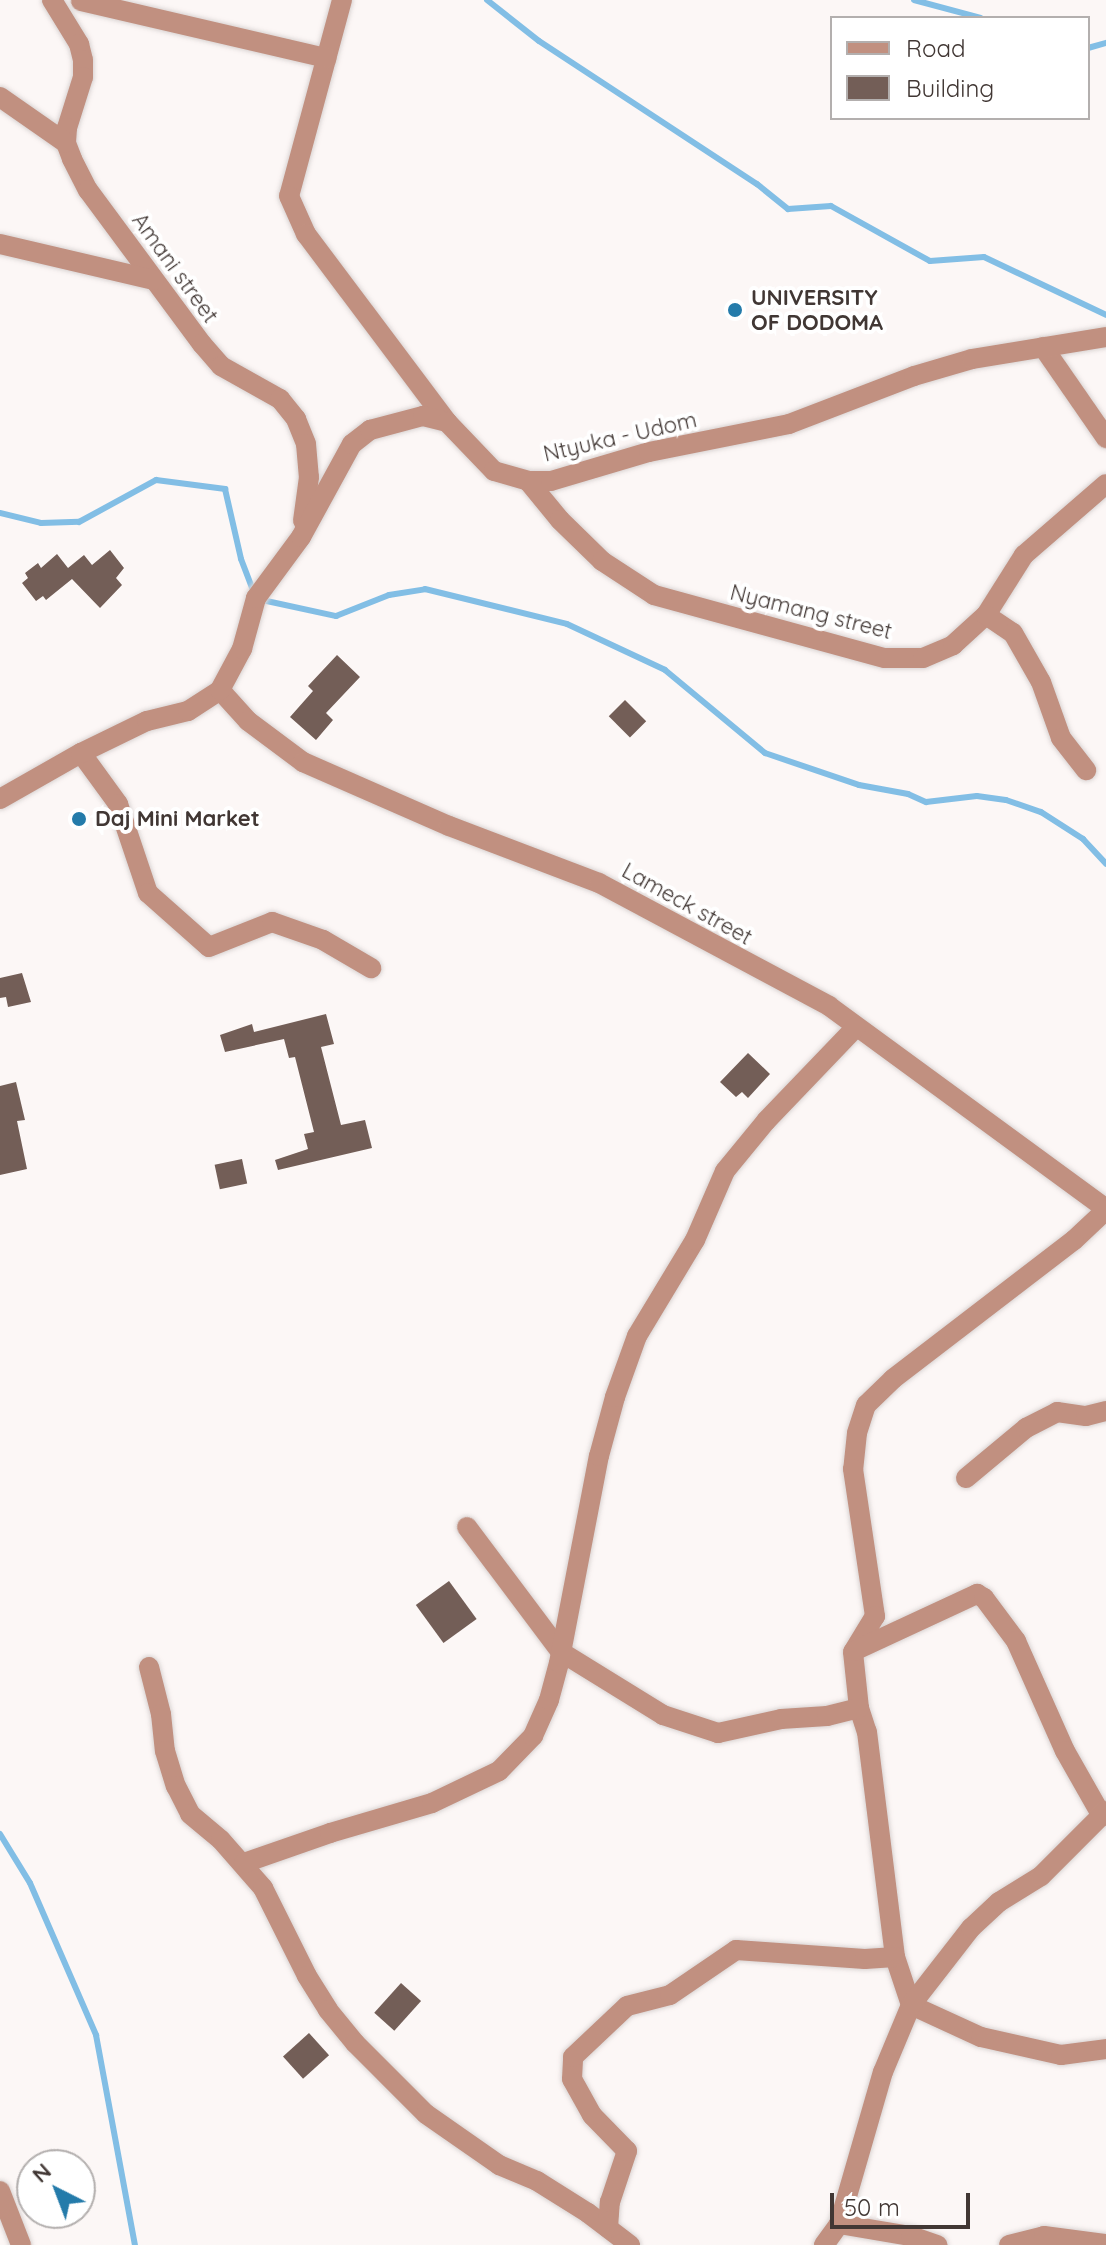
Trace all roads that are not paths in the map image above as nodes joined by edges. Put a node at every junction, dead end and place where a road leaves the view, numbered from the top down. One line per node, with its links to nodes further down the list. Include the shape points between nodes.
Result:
1 (52, 0): 4 (street)
2 (81, 0): 4 (street); 5 (street)
3 (342, 0): 5 (street, Ntyuka - Udom)
4 (79, 44): 7 (street, via 83,77)
5 (326, 58): 12 (street, Ntyuka - Udom, via 289,196 306,234)
6 (0, 97): 7 (street)
7 (66, 143): 9 (street, Amani street, via 88,190)
8 (0, 244): 9 (street)
9 (154, 280): 16 (street, Amani street, via 221,366 280,399 296,419 306,444 309,477)
10 (1106, 337): 11 (street, Ntyuka - Udom)
11 (1043, 347): 13 (street); 14 (street, Ntyuka - Udom, via 914,376 789,424 649,452 573,476)
12 (447, 422): 14 (street, Ntyuka - Udom, via 494,471); 16 (street, via 423,416 370,430 352,444)
13 (1106, 438)
14 (528, 481): 17 (street, Nyamang street, via 602,561 633,584 691,607 885,658 923,658 953,645)
15 (1106, 484): 17 (street, Nyamang street, via 1024,555)
16 (301, 537): 18 (street, via 256,598 242,649)
17 (986, 615): 20 (street, via 1013,633 1041,682 1061,738)
18 (220, 690): 19 (street, via 188,711 147,721); 23 (street, Lameck street, via 248,721 303,762 599,883 781,979)
19 (81, 753): 21 (street); 22 (street, via 118,804 148,893 209,947 272,922 323,940)
20 (1086, 770)
21 (0, 799)
22 (371, 968)
23 (856, 1027): 24 (street, Lameck street); 28 (street, via 725,1171 685,1259 637,1336 599,1456)
24 (1106, 1209): 29 (street, via 866,1405 853,1469 875,1616)
25 (1106, 1411): 26 (street, via 1046,1417)
26 (966, 1478)
27 (467, 1527): 28 (street)
28 (561, 1652): 31 (street, via 663,1715 718,1733); 33 (street, via 533,1736 499,1771 432,1803)
29 (853, 1652): 31 (street); 32 (street, via 977,1594 984,1598 1016,1641 1065,1751)
30 (149, 1667): 33 (street, via 176,1786 190,1814)
31 (859, 1708): 34 (street, via 867,1732)
32 (1104, 1814): 35 (street, via 1041,1876 999,1902 971,1928)
33 (244, 1863): 39 (street, via 263,1888 328,2010 393,2083 426,2114 499,2165 537,2181)
34 (895, 1957): 35 (street); 39 (street, via 736,1950 670,1995 627,2006 573,2057 572,2079 592,2115 627,2151 610,2202)
35 (911, 2005): 36 (street, via 981,2037 1034,2049 1061,2055); 38 (street, via 883,2072)
36 (1106, 2049)
37 (0, 2191): 41 (street)
38 (839, 2224): 43 (street); 44 (street)
39 (608, 2228): 42 (street)
40 (1106, 2244): 45 (street, via 1044,2236)
41 (21, 2245)
42 (630, 2245)
43 (824, 2245)
44 (937, 2245)
45 (1009, 2245)

